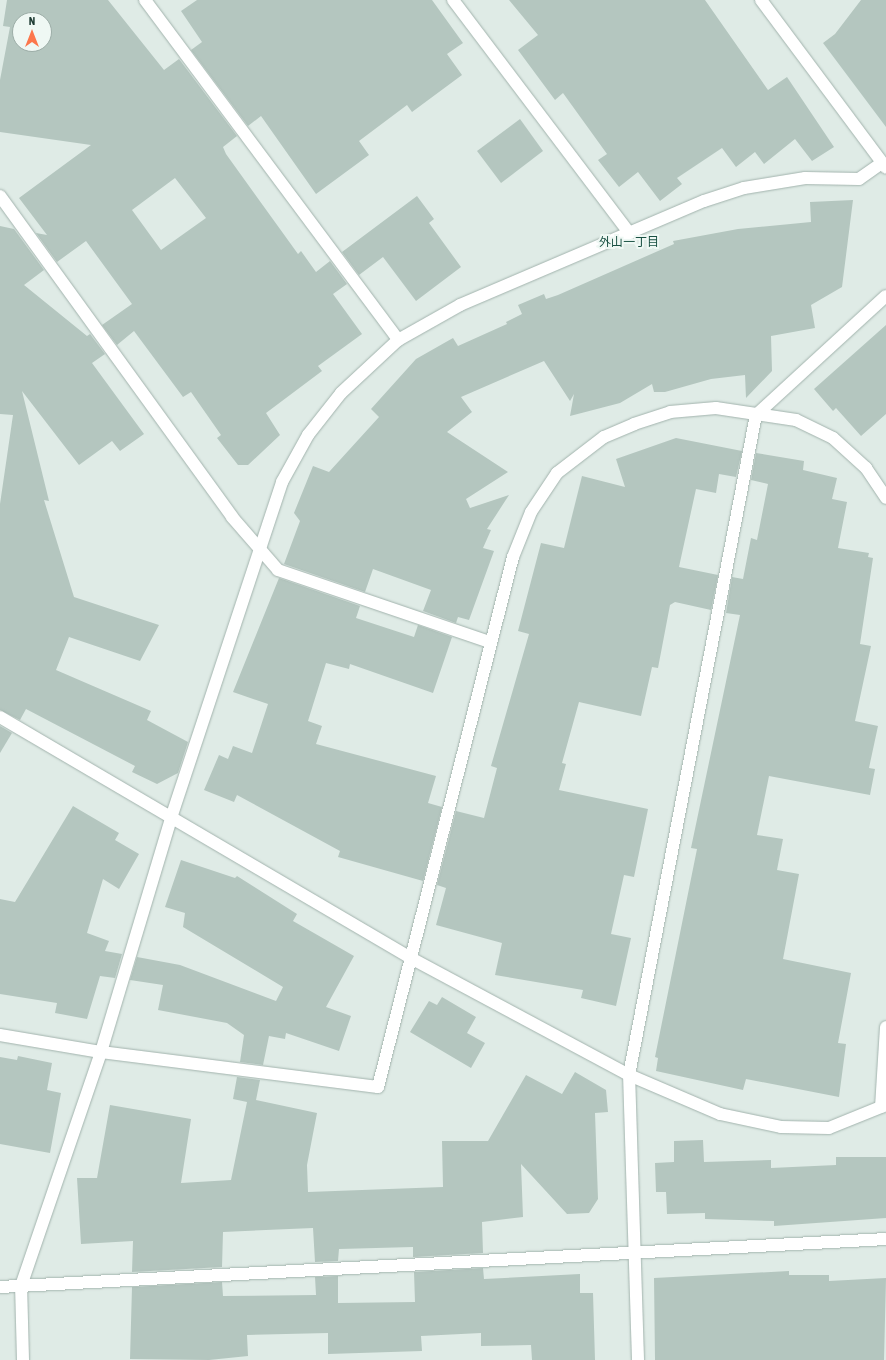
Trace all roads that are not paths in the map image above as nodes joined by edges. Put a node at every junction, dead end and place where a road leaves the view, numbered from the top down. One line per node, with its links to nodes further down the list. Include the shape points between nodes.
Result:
1 (145, 0): 8 (street)
2 (453, 0): 6 (street)
3 (761, 0): 4 (street)
4 (884, 165): 6 (street, via 859,179 805,178 744,188 704,201)
5 (0, 196): 11 (street)
6 (630, 234): 8 (street, via 460,305)
7 (886, 296): 9 (street)
8 (398, 340): 11 (street, via 341,393 308,435 282,482)
9 (756, 415): 10 (street, via 796,420 833,438 866,468); 12 (street, via 716,408 670,412 604,437 557,473 531,512 513,557); 19 (street)
10 (886, 498)
11 (259, 551): 12 (street, via 278,570); 14 (street)
12 (490, 642): 15 (street)
13 (0, 717): 14 (street)
14 (171, 818): 15 (street); 18 (street)
15 (408, 958): 18 (street, via 378,1088); 19 (street)
16 (886, 1027): 20 (street)
17 (0, 1035): 18 (street)
18 (101, 1052): 23 (street)
19 (629, 1074): 20 (street, via 720,1114 781,1127 829,1128); 22 (street)
20 (883, 1106)
21 (886, 1239): 22 (street)
22 (635, 1252): 23 (street); 26 (street)
23 (21, 1286): 24 (street); 25 (street)
24 (0, 1287)
25 (23, 1360)
26 (638, 1360)

